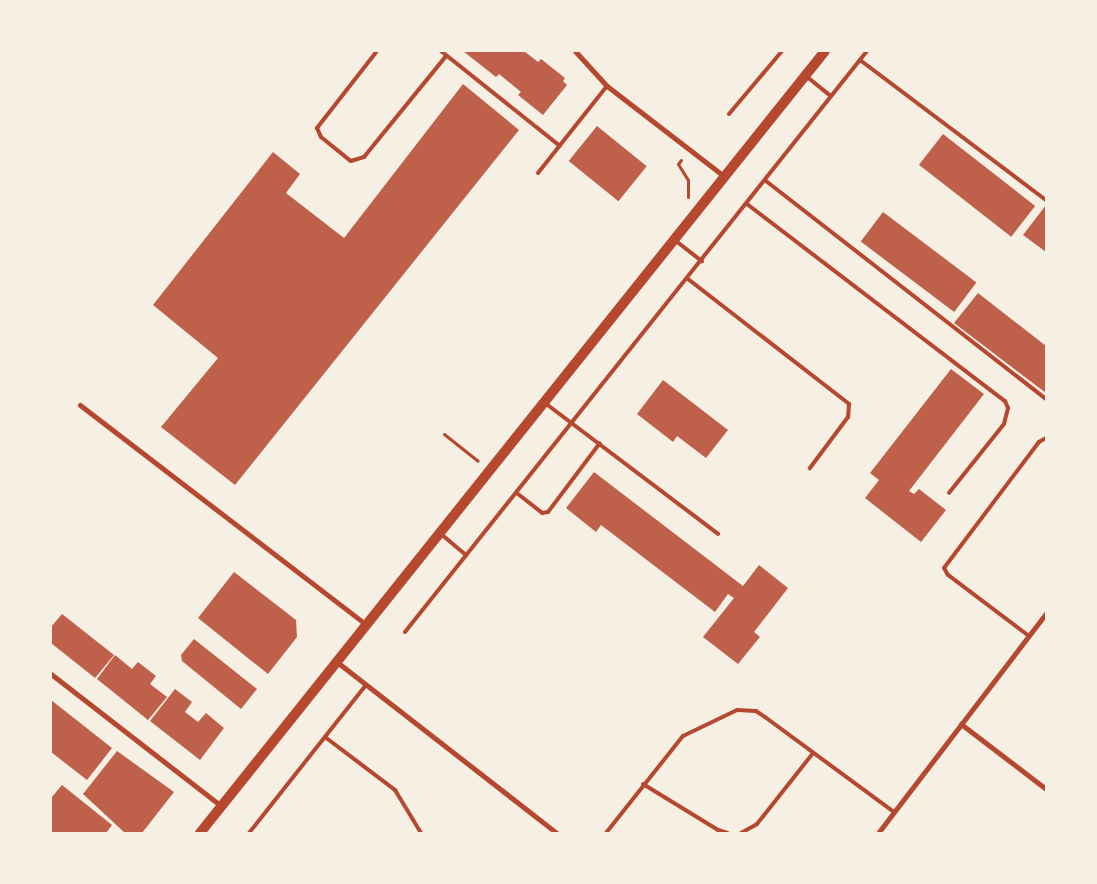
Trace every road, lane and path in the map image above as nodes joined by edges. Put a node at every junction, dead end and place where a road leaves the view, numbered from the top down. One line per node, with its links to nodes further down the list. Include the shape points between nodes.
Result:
1 (377, 51): 7 (lane, via 317,128 321,137 351,161 364,158)
2 (441, 51): 7 (lane)
3 (575, 51): 10 (street)
4 (782, 51): 12 (lane)
5 (825, 51): 9 (main road)
6 (867, 51): 8 (lane)
7 (446, 56): 13 (lane)
8 (860, 60): 11 (lane); 18 (lane)
9 (806, 76): 11 (lane); 16 (main road)
10 (607, 86): 13 (lane); 16 (street)
11 (831, 96): 17 (lane)
12 (729, 114)
13 (560, 146): 15 (lane)
14 (678, 164): 19 (path, via 688,180)
15 (538, 173)
16 (725, 177): 21 (main road)
17 (766, 181): 20 (lane); 24 (lane)
18 (1046, 200)
19 (684, 204)
20 (747, 204): 22 (lane); 33 (lane, via 1005,402 1008,408 1004,424)
21 (675, 241): 22 (lane); 25 (main road)
22 (702, 261): 23 (lane)
23 (688, 279): 27 (lane); 32 (lane, via 849,404 848,417)
24 (1046, 399)
25 (545, 403): 27 (lane); 35 (main road)
26 (80, 405): 39 (street)
27 (572, 424): 30 (lane); 34 (lane)
28 (444, 434): 31 (path)
29 (1046, 438): 41 (lane, via 1039,442 944,568 948,575)
30 (600, 443): 34 (lane, via 548,512 542,513); 36 (lane)
31 (480, 463)
32 (810, 468)
33 (949, 493)
34 (518, 494): 37 (lane)
35 (441, 534): 37 (lane); 39 (main road)
36 (718, 534)
37 (466, 555): 40 (lane)
38 (1046, 613): 41 (street)
39 (367, 625): 42 (main road)
40 (405, 632)
41 (1029, 636): 45 (street)
42 (337, 662): 44 (street); 50 (main road)
43 (51, 674): 50 (street)
44 (366, 685): 46 (lane); 55 (street)
45 (961, 724): 49 (street); 51 (street)
46 (325, 736): 53 (lane); 54 (lane, via 394,790)
47 (813, 753): 48 (lane, via 756,711 737,710 683,736); 51 (lane); 58 (lane, via 757,824)
48 (643, 784): 56 (lane); 57 (lane)
49 (1046, 789)
50 (221, 806): 52 (main road)
51 (894, 812): 59 (street)
52 (200, 833)
53 (249, 833)
54 (421, 833)
55 (557, 833)
56 (606, 833)
57 (728, 833)
58 (741, 833)
59 (878, 833)

